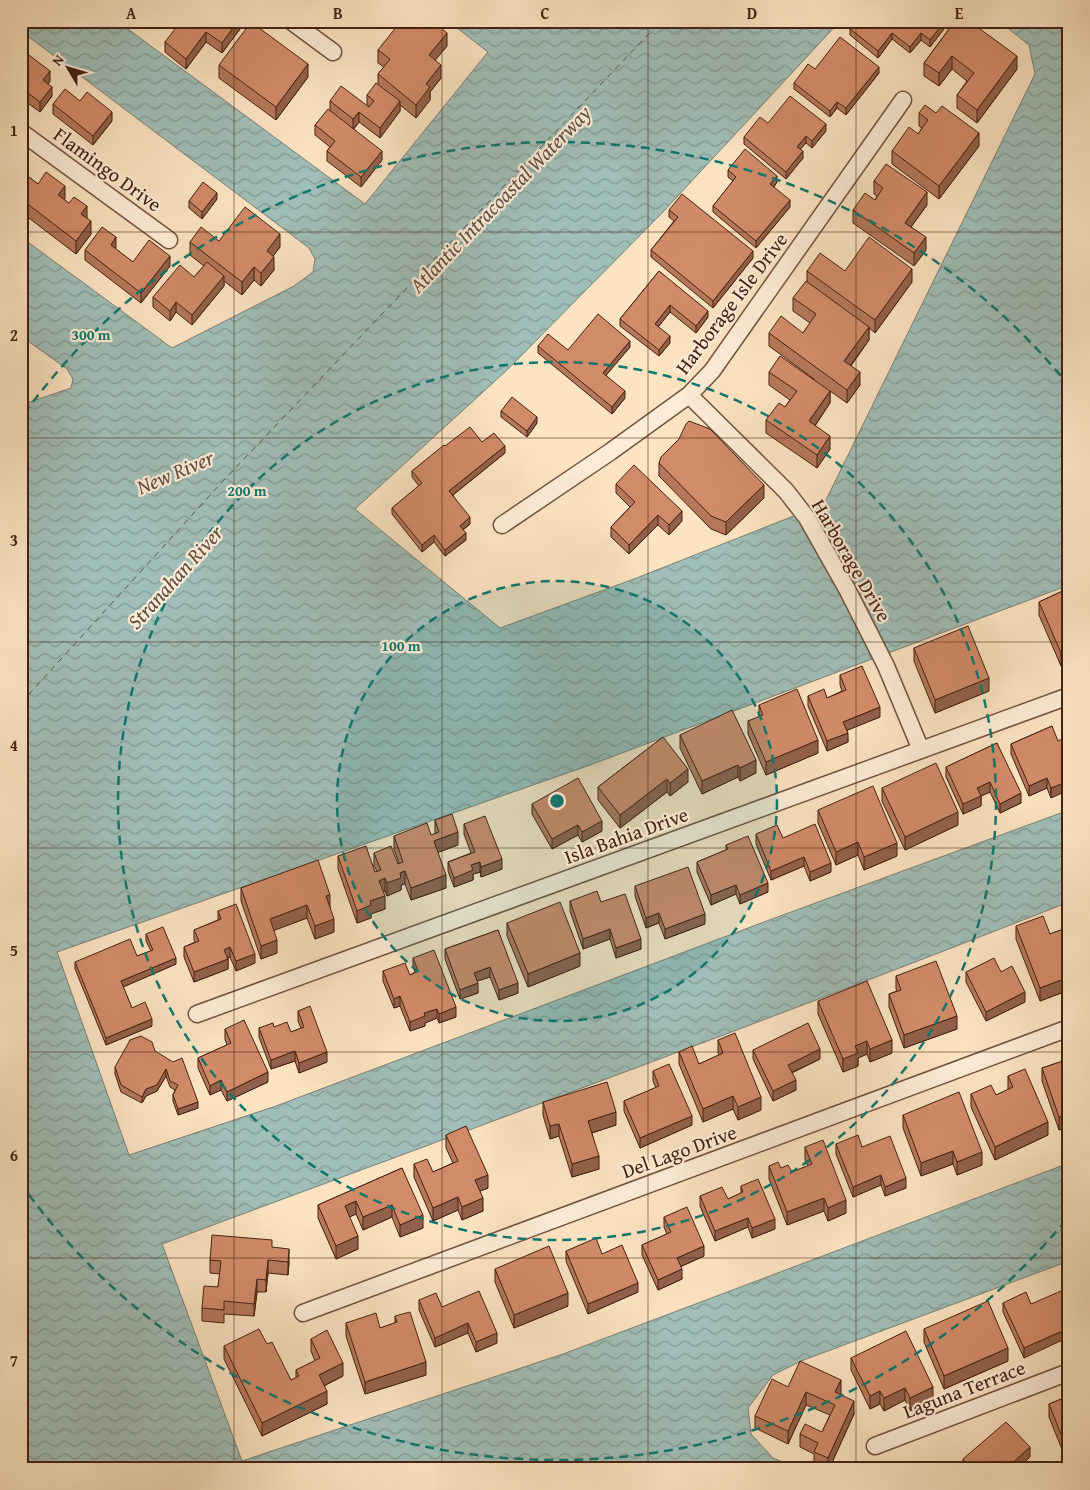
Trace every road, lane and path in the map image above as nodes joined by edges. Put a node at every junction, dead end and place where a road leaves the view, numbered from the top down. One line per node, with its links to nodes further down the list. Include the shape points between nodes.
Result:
1 (291, 21): 2 (street)
2 (333, 52)
3 (903, 100): 6 (street, Harborage Isle Drive, via 712,371)
4 (21, 132): 5 (street, Flamingo Drive)
5 (170, 240)
6 (688, 395): 7 (street, Harborage Isle Drive); 9 (street, Harborage Drive, via 786,491 807,518 886,666)
7 (502, 525)
8 (1069, 696): 9 (street, Isla Bahia Drive)
9 (921, 750): 10 (street, Isla Bahia Drive)
10 (197, 1014)
11 (1069, 1028): 12 (street, Del Lago Drive)
12 (303, 1313)
13 (1069, 1372): 14 (street, Laguna Terrace)
14 (875, 1446)

